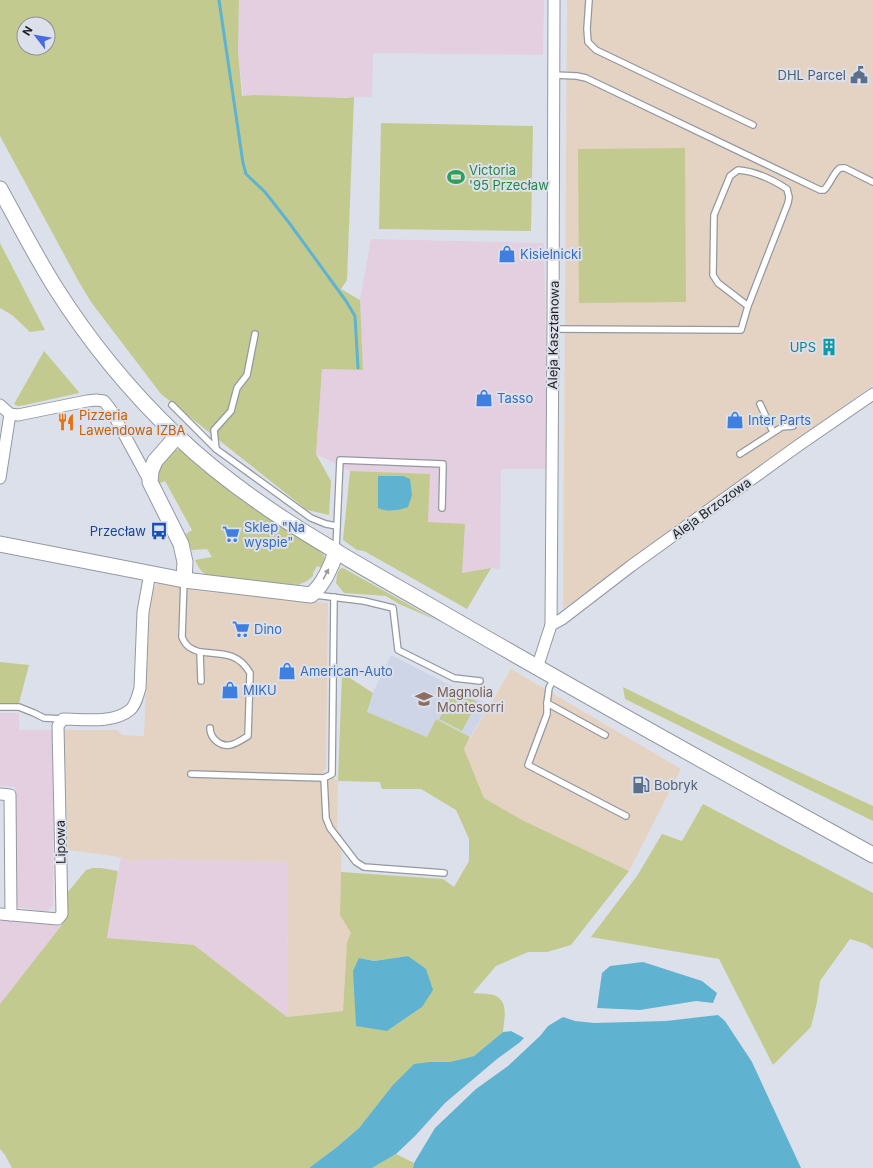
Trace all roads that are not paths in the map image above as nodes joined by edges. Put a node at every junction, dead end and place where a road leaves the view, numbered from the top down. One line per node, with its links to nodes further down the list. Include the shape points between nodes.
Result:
1 (554, 0): 3 (street, Aleja Kasztanowa)
2 (589, 0): 4 (lane, via 588,42 596,50)
3 (554, 76): 5 (lane, via 586,78 820,190 828,187 840,168); 8 (street, Aleja Kasztanowa)
4 (753, 125)
5 (873, 182)
6 (0, 189): 17 (street, via 47,273 79,322 134,392)
7 (748, 306): 7 (lane, via 789,197 787,189 779,184 746,170 738,170 730,176 714,215 713,275 718,283); 8 (lane, via 741,330)
8 (553, 329): 30 (street, Aleja Kasztanowa)
9 (255, 334): 18 (lane, via 248,375 237,388 231,412 214,430)
10 (873, 394): 30 (street, Aleja Brzozowa, via 651,552 562,619)
11 (760, 404): 16 (lane)
12 (0, 405): 14 (street)
13 (172, 405): 18 (lane)
14 (10, 414): 20 (street); 21 (street, via 18,415 87,401 104,401 112,410)
15 (793, 426): 16 (lane, via 782,427)
16 (773, 432): 19 (lane)
17 (177, 436): 21 (street, via 152,466); 25 (street, via 213,468 248,494)
18 (216, 449): 23 (lane, via 311,518)
19 (740, 454)
20 (0, 478)
21 (150, 482): 27 (street, via 181,544 185,562)
22 (442, 508): 23 (lane, via 443,464 340,460)
23 (337, 526): 25 (lane)
24 (0, 544): 26 (street)
25 (336, 551): 28 (street, one-way to 25, via 324,578); 32 (street)
26 (150, 573): 27 (street); 38 (street, via 143,612 140,688 134,704 120,716 105,719)
27 (184, 580): 28 (street); 31 (lane, via 182,638 185,645)
28 (311, 594): 29 (lane)
29 (334, 597): 35 (lane, via 393,608 398,650 454,678); 42 (lane, via 332,774)
30 (551, 624): 32 (street, Aleja Kasztanowa)
31 (200, 652): 34 (lane); 39 (lane, via 232,656 240,660 250,673 248,736 230,745 221,744 212,738)
32 (537, 668): 33 (street)
33 (554, 677): 36 (lane); 45 (street)
34 (201, 681)
35 (480, 681)
36 (547, 703): 40 (lane); 44 (lane, via 547,714 528,766)
37 (0, 707): 38 (lane, via 19,707 44,718)
38 (63, 719): 48 (street, Lipowa, via 58,726 62,914 58,919)
39 (210, 728)
40 (605, 736)
41 (191, 774): 42 (lane)
42 (324, 778): 46 (lane, via 326,818 330,828 356,862 364,867)
43 (0, 794): 48 (street, via 10,794)
44 (626, 816)
45 (873, 855)
46 (444, 873)
47 (0, 914): 48 (street, Lipowa)
48 (12, 915)

